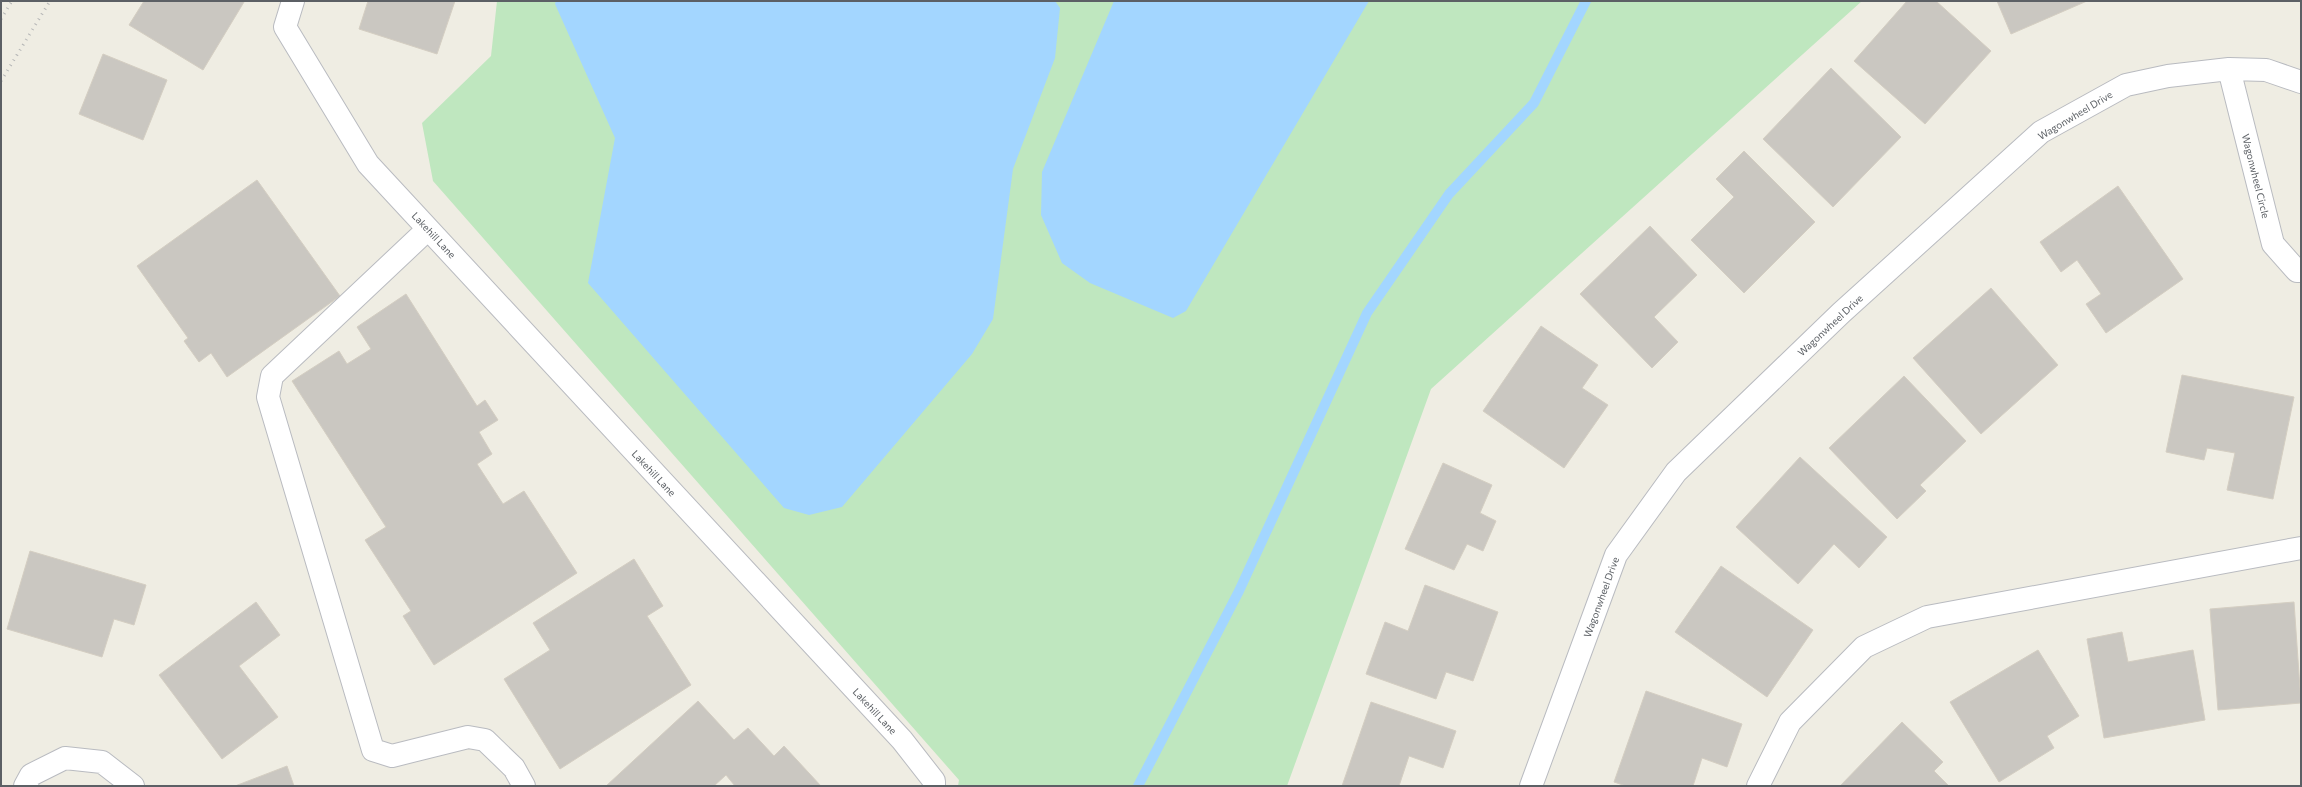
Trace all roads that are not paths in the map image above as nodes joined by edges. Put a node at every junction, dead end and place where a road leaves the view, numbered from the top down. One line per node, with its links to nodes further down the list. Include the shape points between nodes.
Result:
1 (292, 1): 4 (street, Lakehill Lane, via 286,27 368,164)
2 (2229, 69): 3 (street, Wagonwheel Drive, via 2266,70); 5 (street, Wagonwheel Circle, via 2273,244 2297,271); 11 (street, Wagonwheel Drive, via 2168,76 2126,85 2041,132 1841,313 1676,472 1616,554)
3 (2301, 82)
4 (428, 229): 9 (street, via 272,376 268,397 373,750 392,756 468,737 485,740 514,768); 10 (street, Lakehill Lane, via 902,740 934,781)
5 (2301, 271)
6 (2301, 548): 12 (street, via 1927,617 1864,647 1790,722)
7 (25, 786): 8 (street, via 31,775 65,758 102,762)
8 (133, 786)
9 (524, 786)
10 (934, 786)
11 (1531, 786)
12 (1758, 786)

